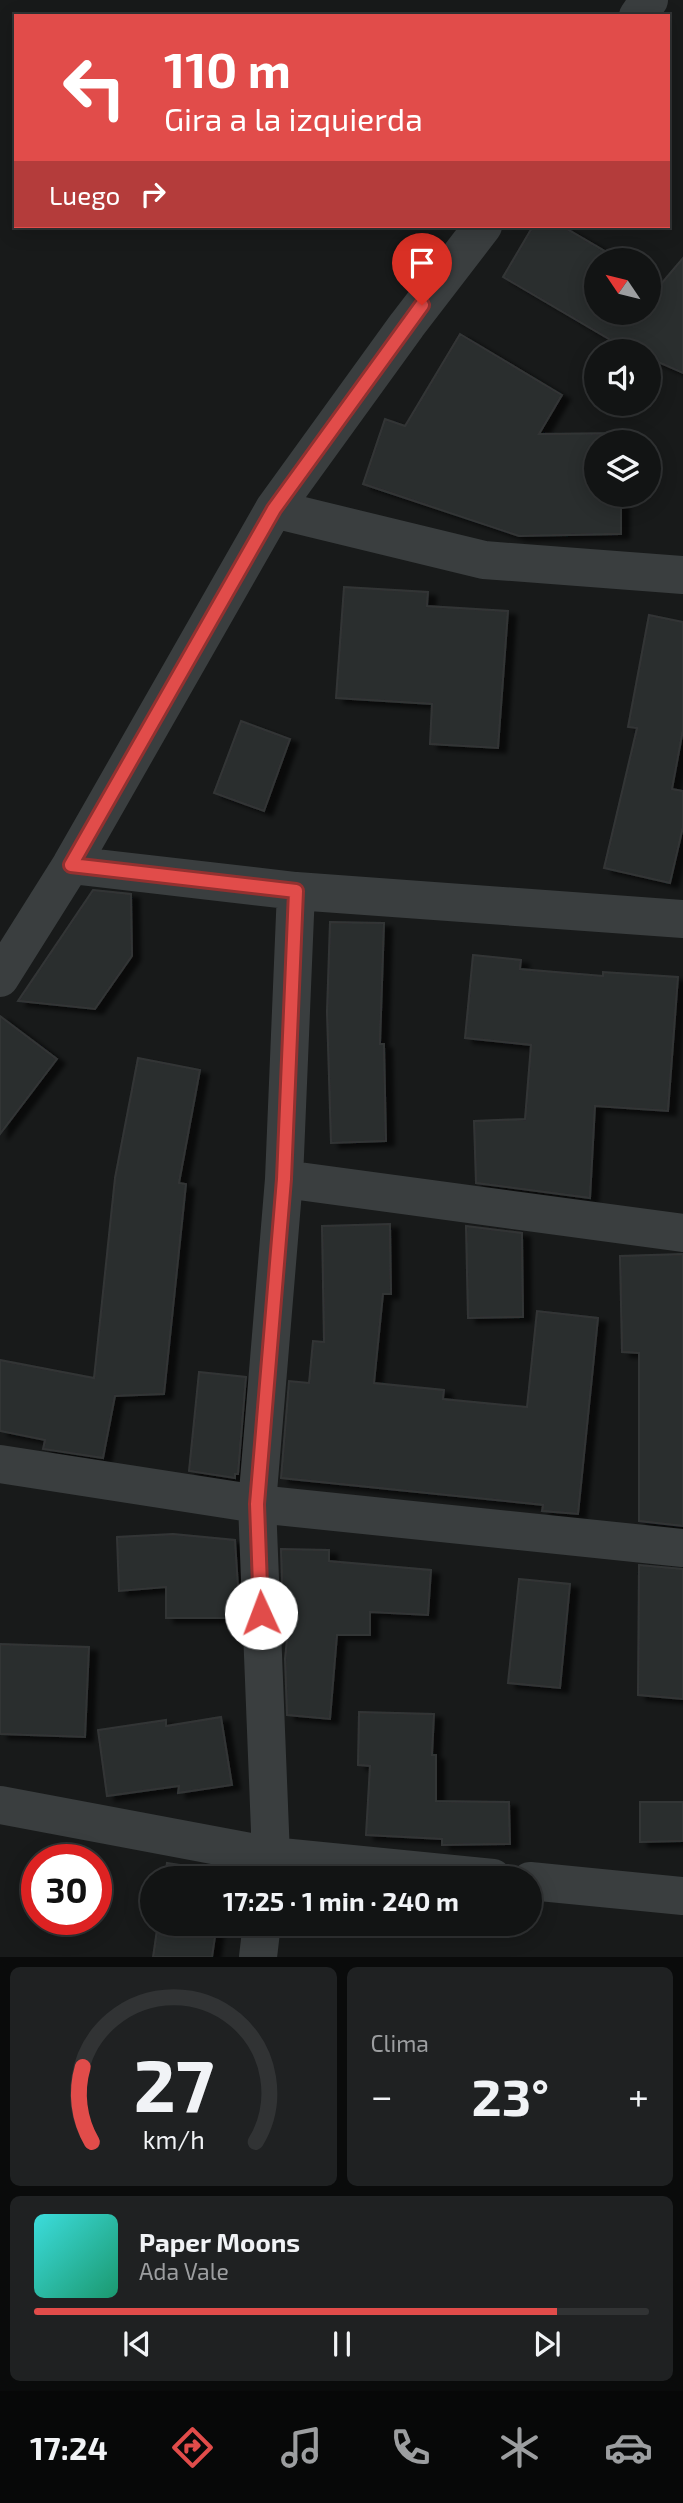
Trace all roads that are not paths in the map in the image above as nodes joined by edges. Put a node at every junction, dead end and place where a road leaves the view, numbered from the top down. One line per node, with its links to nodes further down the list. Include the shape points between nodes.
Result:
1 (481, 228): 2 (street)
2 (274, 509): 3 (street, via 484,560); 4 (street)
3 (683, 575)
4 (71, 865): 5 (street); 7 (street)
5 (296, 891): 6 (street); 8 (street)
6 (683, 919)
7 (0, 978)
8 (284, 1179): 9 (street); 11 (street)
9 (683, 1233)
10 (0, 1464): 11 (street)
11 (257, 1504): 12 (street); 15 (street)
12 (683, 1548)
13 (0, 1805): 14 (street)
14 (266, 1866)
15 (270, 1866)
16 (542, 1882): 17 (street)
17 (683, 1896)
18 (260, 1936): 19 (street)
19 (258, 1957)

